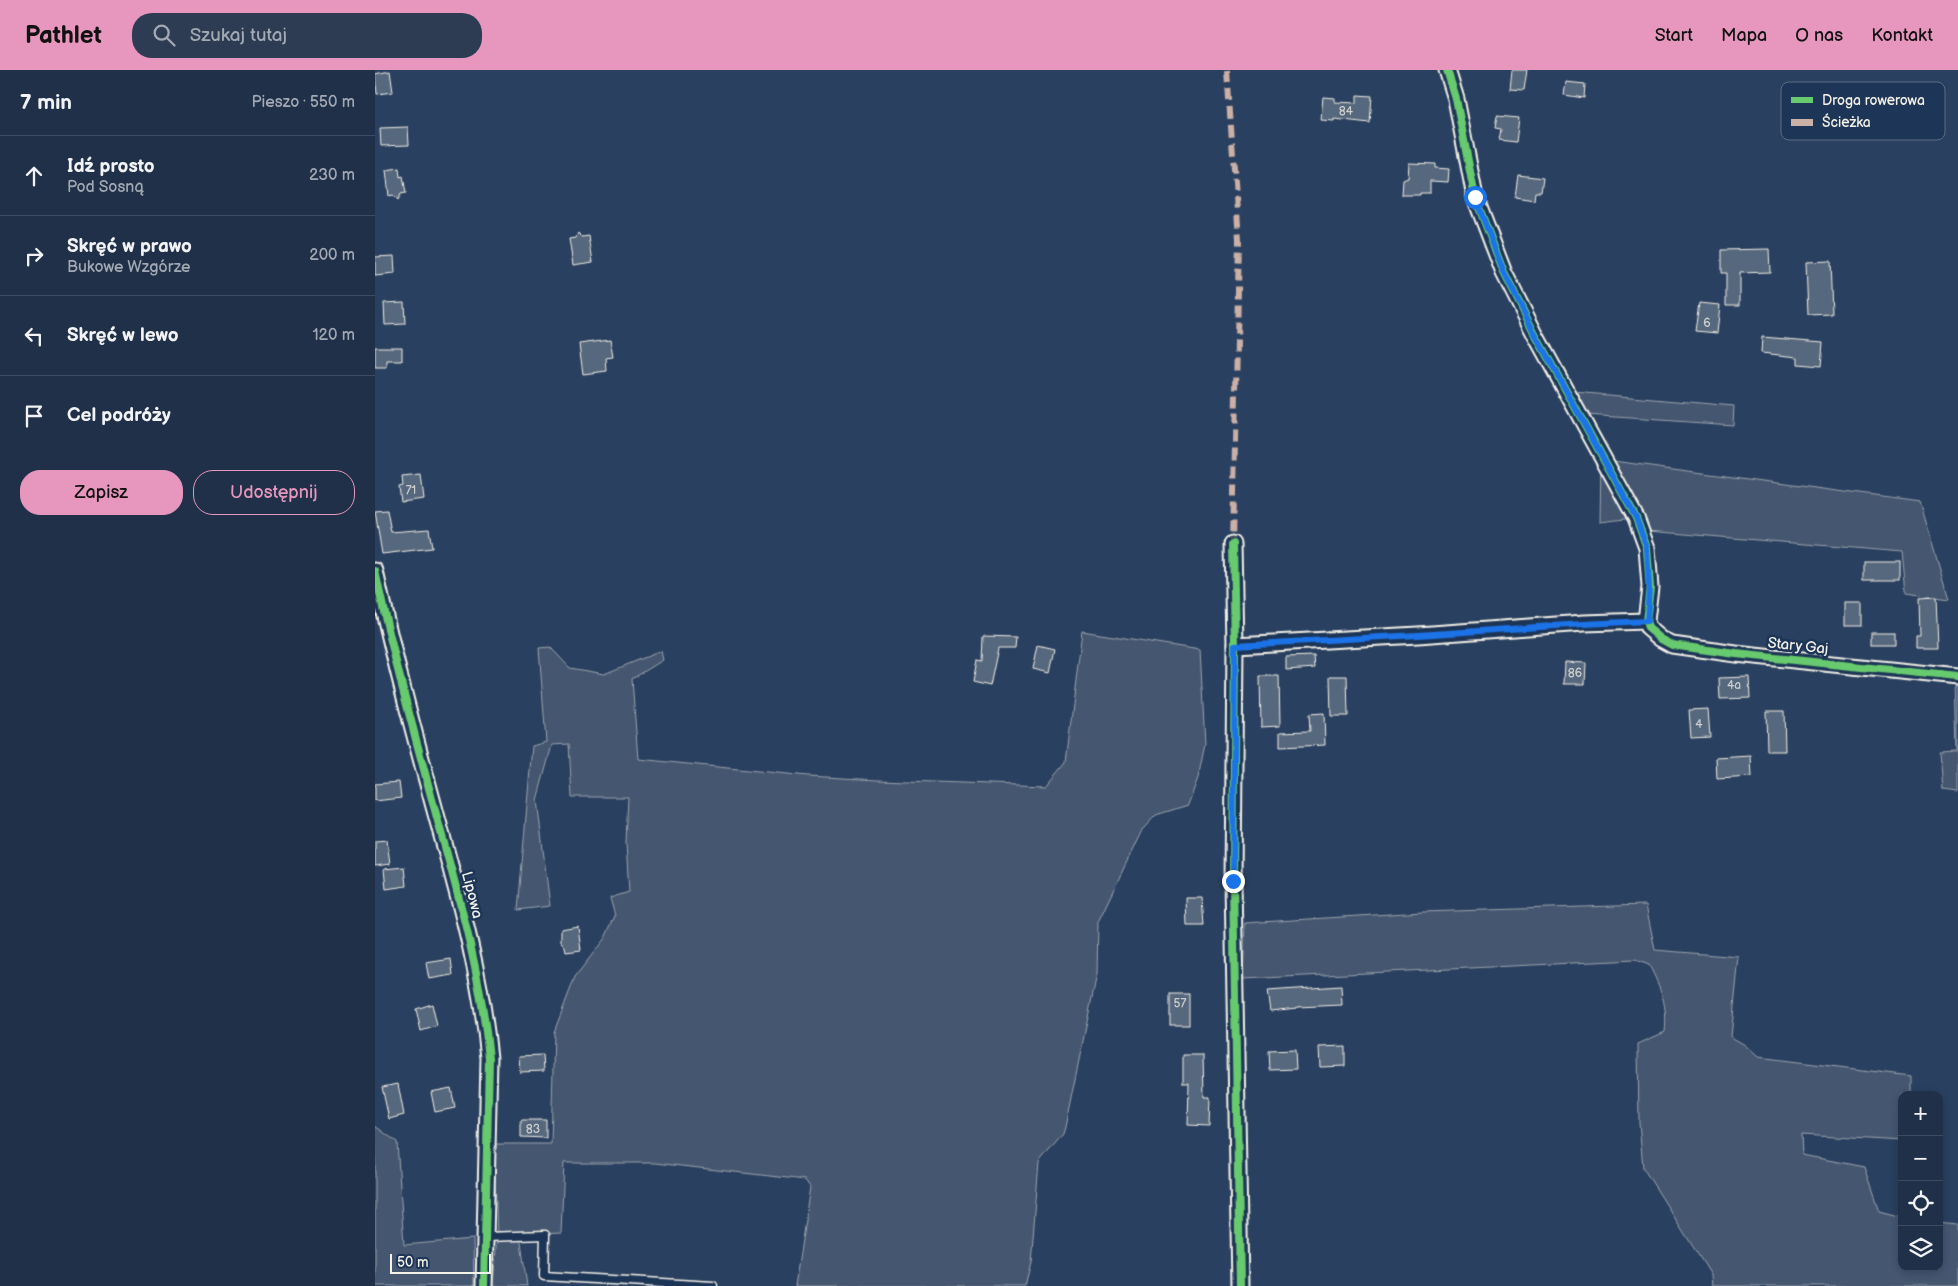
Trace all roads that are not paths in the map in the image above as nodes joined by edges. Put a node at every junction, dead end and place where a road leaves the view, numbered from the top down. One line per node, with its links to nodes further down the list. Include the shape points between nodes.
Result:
1 (1447, 70): 4 (street, via 1456,99 1475,197 1504,273 1636,518 1647,548)
2 (1233, 544): 5 (street)
3 (375, 571): 7 (street, Lipowa, via 387,630 459,893 487,1028)
4 (1647, 621): 5 (street); 6 (street, Stary Gaj, via 1648,628 1672,645)
5 (1235, 645): 10 (street, via 1233,881)
6 (1958, 677)
7 (484, 1235): 8 (street, Lipowa); 9 (lane, via 545,1235 544,1276)
8 (484, 1286)
9 (713, 1286)
10 (1240, 1286)

